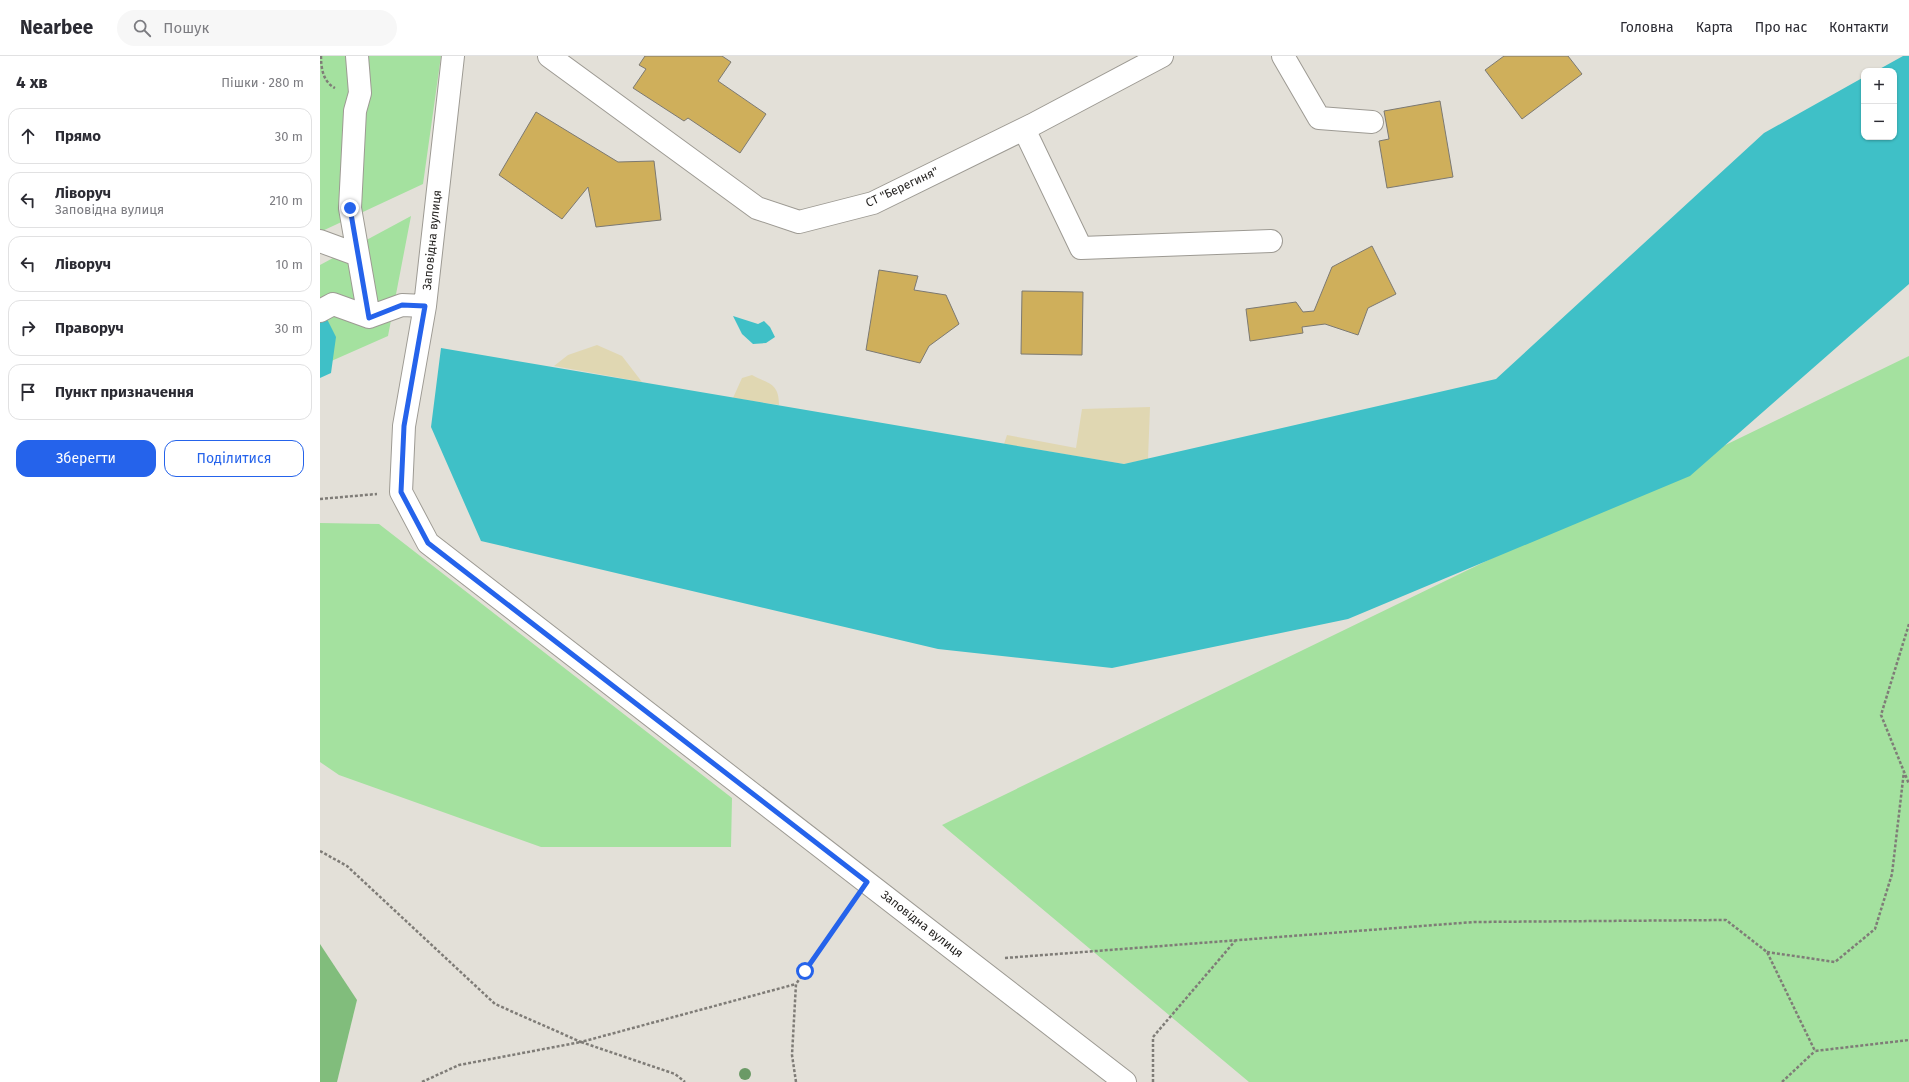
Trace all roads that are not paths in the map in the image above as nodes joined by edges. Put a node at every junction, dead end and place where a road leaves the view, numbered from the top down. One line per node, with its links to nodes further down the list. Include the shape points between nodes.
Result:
1 (357, 56): 10 (street, via 360,93 354,111 350,208)
2 (453, 56): 11 (street, Заповідна вулиця)
3 (549, 56): 7 (street, СТ "Берегиня", via 757,208 799,222 872,203)
4 (1162, 56): 7 (street, СТ "Берегиня")
5 (1283, 56): 6 (street, via 1319,118)
6 (1372, 122)
7 (1024, 129): 9 (street, via 1081,248)
8 (320, 241): 10 (street)
9 (1271, 241)
10 (358, 255): 13 (street)
11 (425, 306): 13 (street, via 402,305); 14 (street, Заповідна вулиця, via 404,426 401,492 428,543)
12 (320, 311): 13 (street, via 333,304)
13 (369, 318)
14 (1124, 1082)

